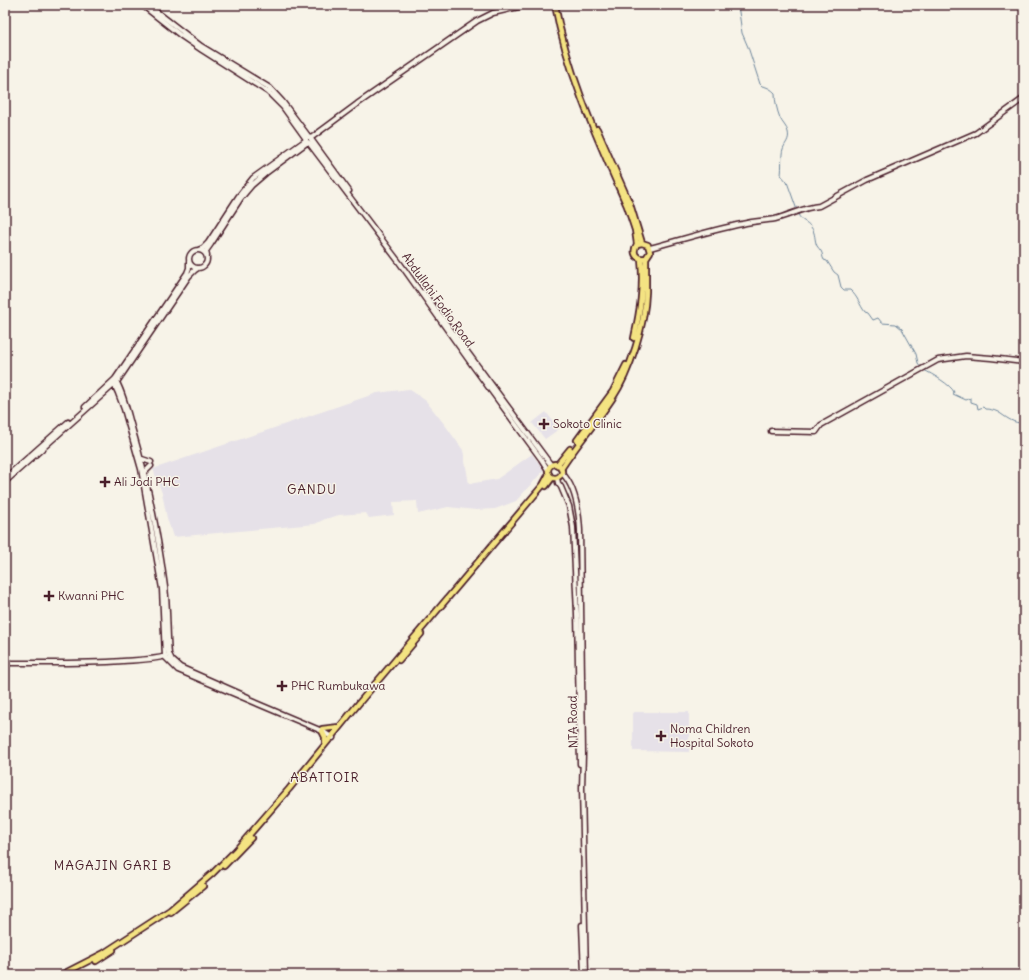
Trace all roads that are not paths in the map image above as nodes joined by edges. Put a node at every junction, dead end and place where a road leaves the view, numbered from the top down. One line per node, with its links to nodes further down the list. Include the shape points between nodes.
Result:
1 (142, 5): 6 (main road, Abdullahi Fodio Road, via 202,50 268,92)
2 (148, 5): 6 (main road, Abdullahi Fodio Road, via 201,46 270,88)
3 (527, 5): 6 (main road, via 493,13 477,21 356,104)
4 (556, 5): 7 (main road, via 575,73 591,117 630,204)
5 (1024, 98): 8 (main road, via 976,133 867,180 819,206 774,219 743,223 698,234)
6 (309, 140): 9 (main road, via 253,178 208,243); 10 (main road, via 249,188 208,247); 20 (main road, Abdullahi Fodio Road)
7 (640, 243): 8 (main road); 11 (main road, via 634,249 637,257)
8 (650, 248): 11 (main road, via 650,252)
9 (198, 250): 10 (main road); 12 (main road, via 190,254)
10 (206, 256): 13 (main road, via 205,264)
11 (643, 259): 18 (main road, via 646,292 644,315 630,365 611,401)
12 (189, 261): 13 (main road, via 193,267); 15 (main road, via 187,273)
13 (198, 268): 15 (main road, via 189,276)
14 (1024, 362): 16 (main road, via 966,356 938,360 821,425 816,432)
15 (115, 382): 17 (main road); 21 (main road); 22 (main road); 23 (main road, via 140,468 149,513 162,589)
16 (771, 431)
17 (142, 459): 19 (main road); 19 (main road, via 151,464)
18 (560, 469): 20 (main road); 20 (main road); 33 (main road, NTA Road, via 575,497 580,530)
19 (145, 472): 23 (main road, via 165,588)
20 (551, 473): 25 (main road); 27 (main road); 33 (main road, NTA Road, via 561,487 574,527)
21 (5, 478)
22 (5, 482)
23 (167, 655): 24 (main road, via 142,660 90,663); 26 (main road, via 178,670)
24 (5, 663)
25 (339, 727): 26 (main road); 27 (main road)
26 (322, 730): 27 (main road); 28 (main road)
27 (333, 736): 28 (main road); 29 (main road, via 244,846 214,875 176,908 106,955)
28 (325, 743): 29 (main road, via 289,789 213,873 170,910)
29 (89, 962): 30 (main road)
30 (81, 966): 31 (main road); 32 (main road)
31 (61, 975)
32 (67, 975)
33 (585, 975)

